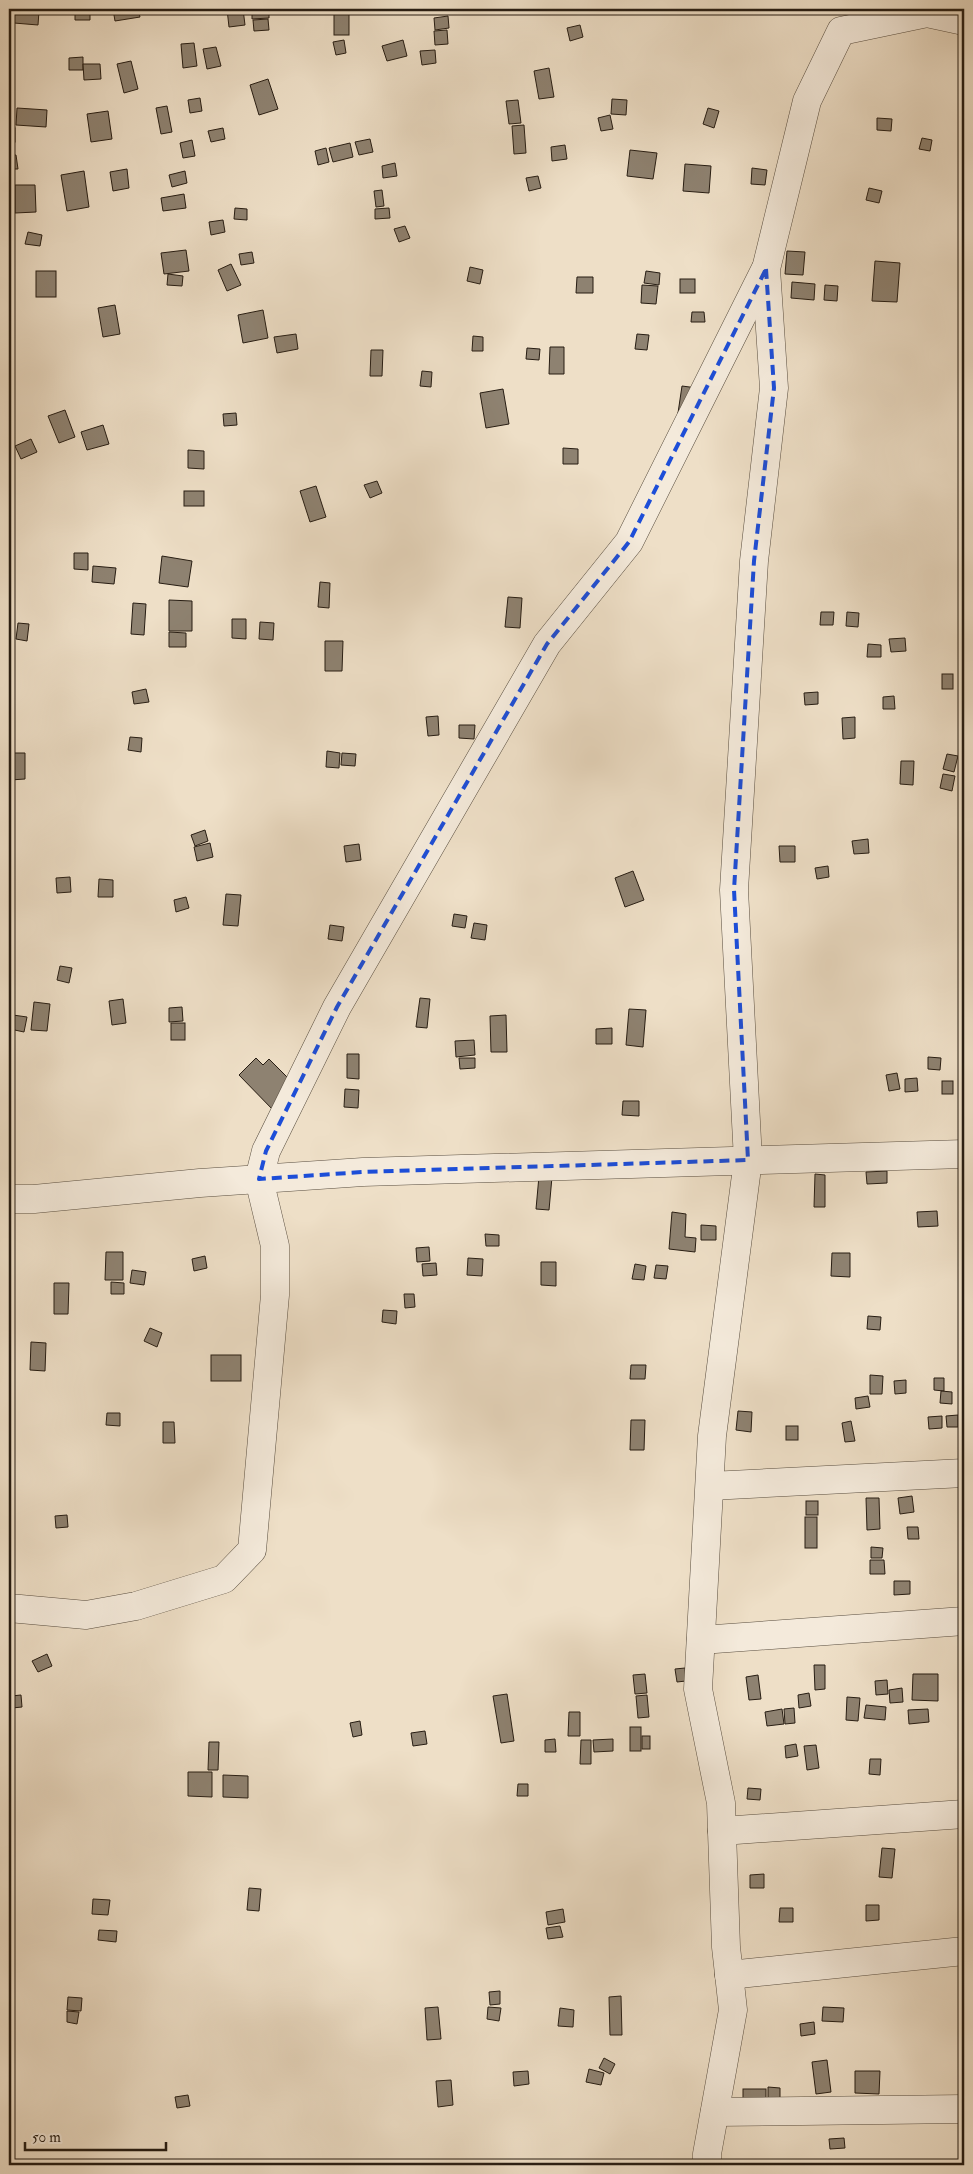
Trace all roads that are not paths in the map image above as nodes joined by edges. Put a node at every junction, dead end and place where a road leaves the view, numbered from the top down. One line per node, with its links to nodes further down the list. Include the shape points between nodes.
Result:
1 (848, 20): 2 (street, via 926,12); 3 (street, via 806,100)
2 (964, 21)
3 (766, 268): 5 (street, via 774,388 754,561 734,890); 6 (street, via 629,542 548,644 337,1007 266,1150)
4 (964, 1154): 5 (street)
5 (748, 1160): 6 (street, via 363,1172); 9 (street, via 712,1436)
6 (259, 1179): 7 (street); 10 (street, via 275,1246 275,1295 252,1550 224,1579 136,1606 86,1615)
7 (9, 1199)
8 (964, 1473): 9 (street)
9 (710, 1486): 12 (street)
10 (9, 1608)
11 (964, 1621): 12 (street)
12 (701, 1640): 14 (street, via 698,1689 721,1803)
13 (964, 1814): 14 (street)
14 (722, 1830): 16 (street)
15 (964, 1951): 16 (street)
16 (729, 1975): 18 (street, via 733,2010)
17 (964, 2109): 18 (street)
18 (715, 2112): 19 (street)
19 (707, 2165)

